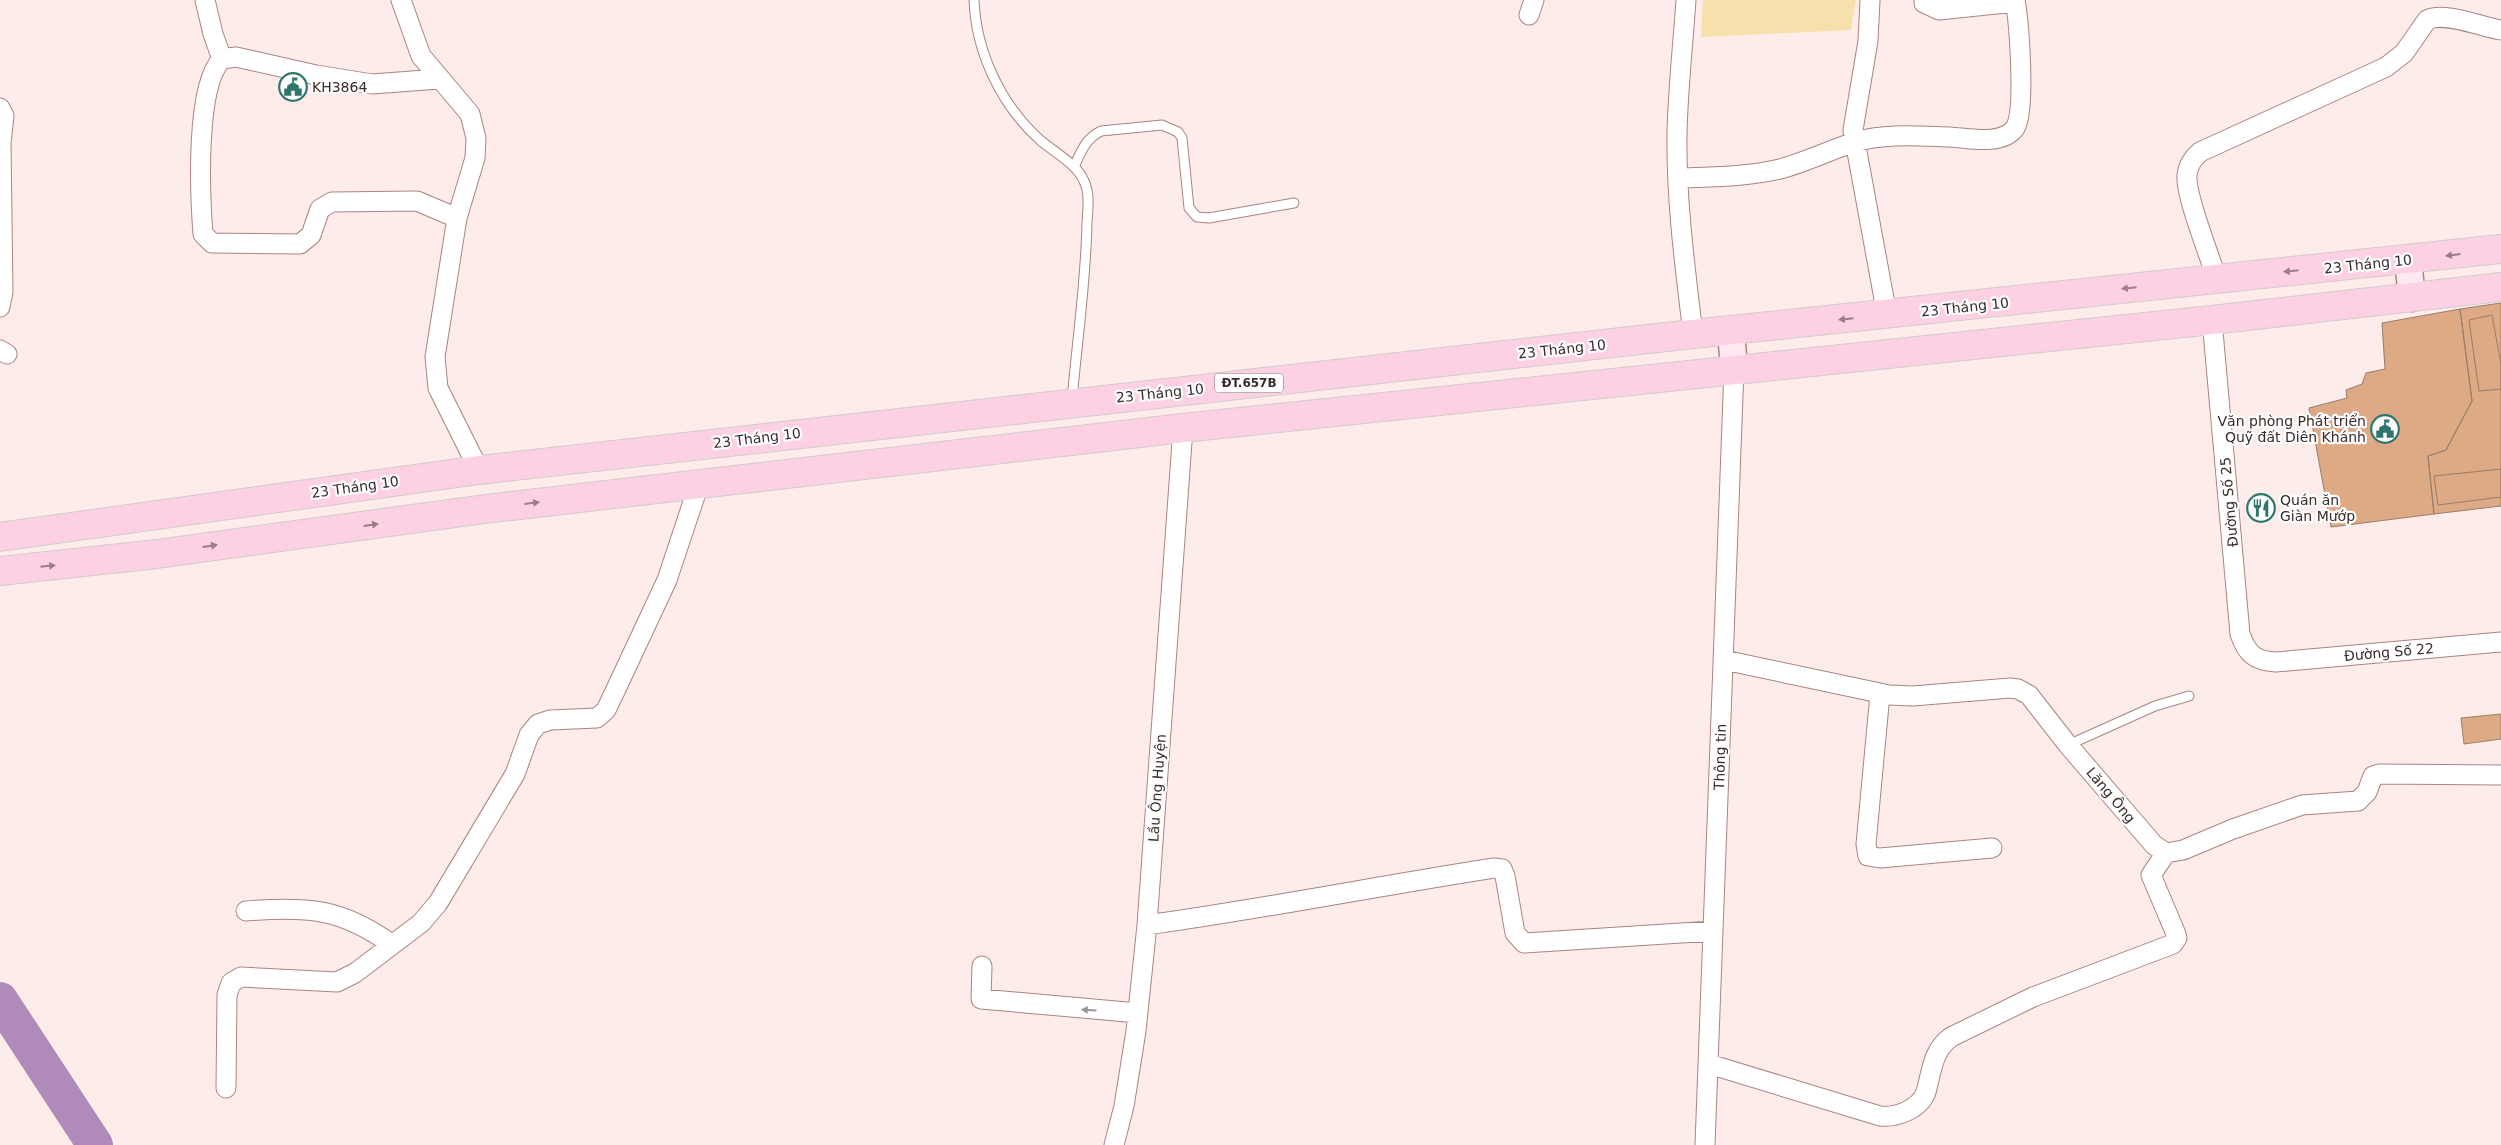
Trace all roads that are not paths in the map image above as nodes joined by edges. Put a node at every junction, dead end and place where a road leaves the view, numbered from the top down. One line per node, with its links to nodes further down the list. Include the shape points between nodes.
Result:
1 (205, 0): 10 (street)
2 (401, 0): 11 (street, via 421,56)
3 (974, 0): 14 (lane, via 983,52 1005,96 1035,136)
4 (1681, 0): 5 (street)
5 (1686, 0): 15 (street, via 1678,113)
6 (1870, 0): 13 (street, via 1868,41 1854,116)
7 (1924, 0): 8 (street, via 1939,10)
8 (2015, 1): 13 (street, via 2019,24 2020,108 2017,123 2010,133 1992,139 1891,136)
9 (2501, 30): 20 (street, via 2433,17 2427,20 2404,53 2386,67 2193,158 2187,172 2188,191)
10 (222, 59): 11 (street, via 236,56 372,84); 17 (street, via 215,69 202,119 201,216 203,234 212,243 300,244 311,235 320,209 332,202 417,201)
11 (439, 80): 17 (street, via 463,105 475,128 475,158)
12 (0, 108): 23 (street, via 4,116)
13 (1856, 142): 15 (street, via 1779,169 1742,175); 24 (street)
14 (1074, 167): 16 (lane, via 1084,144 1101,131 1162,125 1174,129 1182,138 1189,208 1197,217 1209,218); 29 (lane, via 1084,181 1088,202)
15 (1678, 178): 27 (street)
16 (1294, 204)
17 (457, 218): 31 (street, via 435,373 438,388)
18 (2501, 249): 19 (main road, 23 Tháng 10 / ĐT.657B, one-way to 19)
19 (2408, 260): 20 (main road, 23 Tháng 10 / ĐT.657B, one-way to 20); 22 (main road)
20 (2217, 279): 24 (main road, 23 Tháng 10 / ĐT.657B, one-way to 24)
21 (2501, 287): 22 (main road)
22 (2412, 298): 25 (main road)
23 (0, 308)
24 (1887, 315): 26 (main road, 23 Tháng 10 / ĐT.657B, one-way to 26)
25 (2212, 320): 28 (main road); 38 (street, Đường Số 25, via 2240,634 2248,653 2257,659)
26 (1731, 330): 27 (main road, 23 Tháng 10 / ĐT.657B); 28 (main road)
27 (1692, 334): 29 (main road, 23 Tháng 10 / ĐT.657B)
28 (1734, 369): 30 (main road); 37 (street, Thông tin)
29 (1072, 402): 31 (main road, 23 Tháng 10 / ĐT.657B)
30 (1183, 428): 32 (main road); 46 (street, Lầu Ông Huyện)
31 (479, 470): 33 (main road); 34 (main road, 23 Tháng 10 / ĐT.657B)
32 (699, 484): 33 (main road, one-way to 32); 48 (street, via 667,580 606,710 597,718 550,720 538,724 529,735 515,774 438,903 427,918)
33 (485, 509): 35 (main road, one-way to 33, via 157,554)
34 (0, 537)
35 (0, 571)
36 (2501, 642): 38 (street, Đường Số 22)
37 (1724, 660): 39 (street, Lăng Ông); 47 (street, Thông tin)
38 (2276, 662)
39 (1880, 694): 41 (street, Lăng Ông, via 1913,696 2018,689 2029,695); 43 (street, via 1866,844 1868,856 1880,858)
40 (2189, 696): 41 (lane, via 2155,706)
41 (2068, 744): 44 (street, Lăng Ông, via 2154,845)
42 (2501, 775): 44 (street, via 2379,774 2373,776 2367,792 2358,801 2302,806 2183,850)
43 (1992, 848)
44 (2166, 853): 51 (street, via 2150,875 2176,934 2173,944 2033,997 1951,1037 1935,1055 1922,1099 1902,1114 1880,1116)
45 (246, 911): 48 (street, via 285,909 332,914 367,927)
46 (1147, 925): 47 (street, via 1248,911 1494,868 1502,869 1515,933 1524,944); 50 (street, Lầu Ông Huyện)
47 (1713, 931): 51 (street, Thông tin)
48 (391, 944): 52 (street, via 337,982 241,977 230,983 227,995)
49 (982, 966): 50 (street, one-way to 49, via 981,1000)
50 (1138, 1013): 53 (street, Lầu Ông Huyện, via 1124,1106)
51 (1709, 1064): 54 (street, Thông tin)
52 (226, 1088)
53 (1114, 1145)
54 (1705, 1145)

